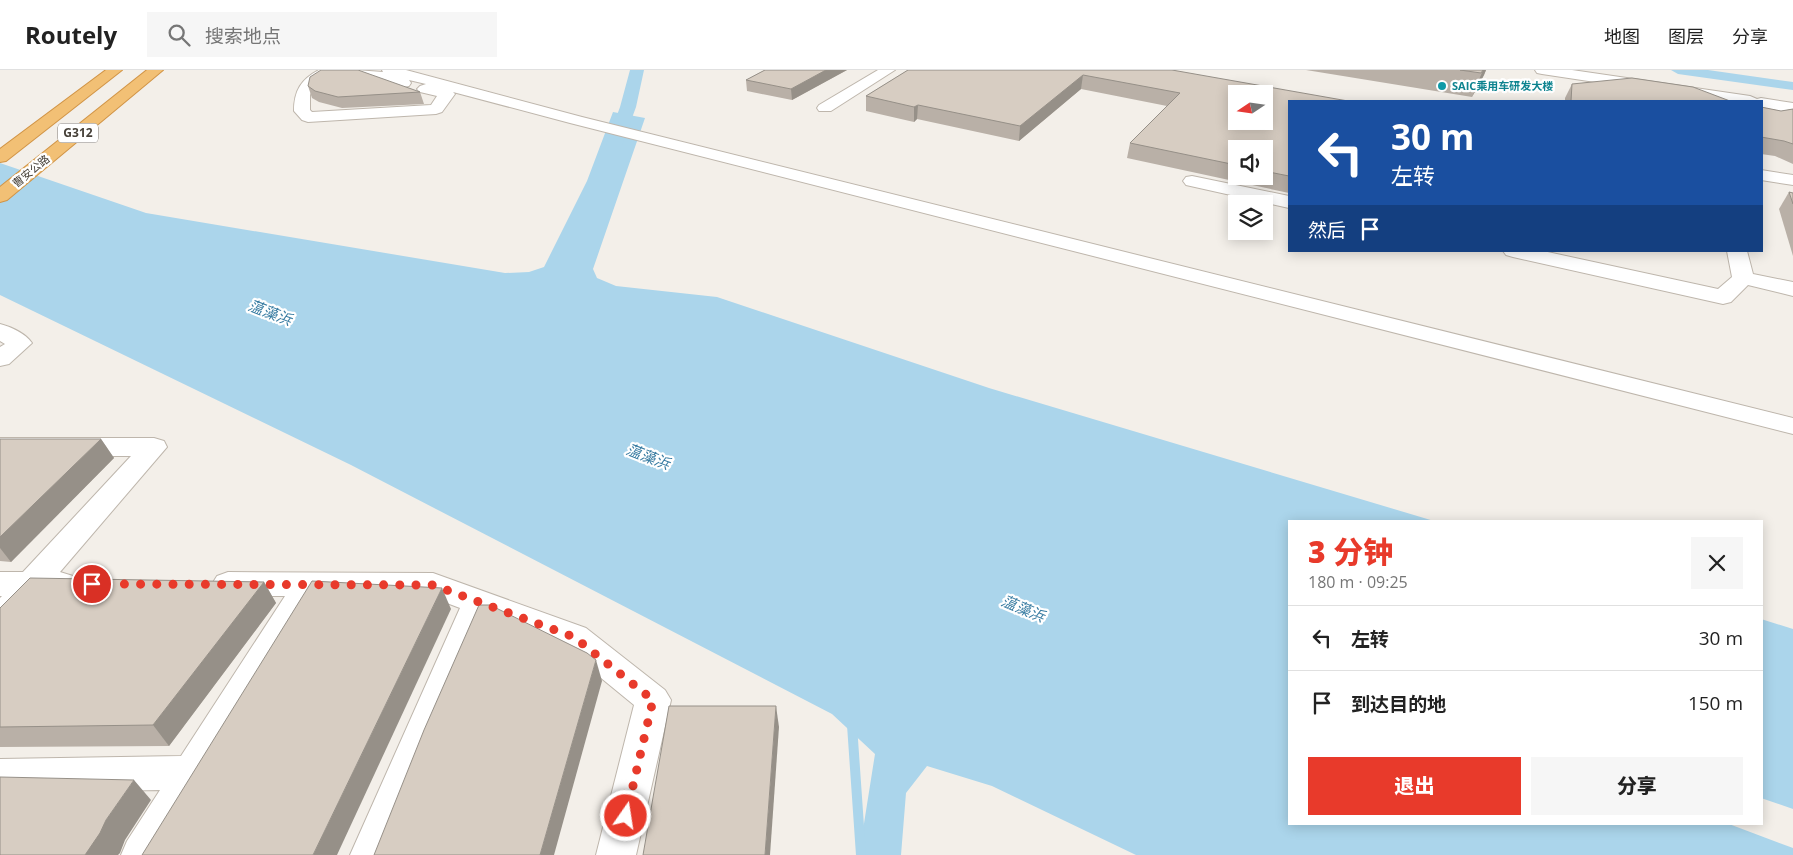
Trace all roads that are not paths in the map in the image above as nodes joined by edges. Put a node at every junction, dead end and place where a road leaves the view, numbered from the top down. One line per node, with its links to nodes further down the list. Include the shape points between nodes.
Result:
1 (115, 70): 14 (highway, G312)
2 (156, 70): 18 (highway, 曹安公路 / G312)
3 (331, 70): 9 (street, via 310,80 301,97 302,111 308,117 436,109 448,94)
4 (388, 70): 8 (street)
5 (888, 70): 12 (street)
6 (1542, 70): 10 (street)
7 (368, 71): 9 (street)
8 (440, 84): 9 (street); 26 (street)
9 (425, 89)
10 (1743, 100)
11 (1763, 103): 13 (street)
12 (825, 108)
13 (1793, 108)
14 (0, 157)
15 (1763, 175): 16 (street)
16 (1793, 180)
17 (1192, 181): 19 (street)
18 (0, 196)
19 (1288, 202)
20 (1518, 252): 22 (street, via 1723,297)
21 (1737, 252): 22 (street)
22 (1743, 278): 23 (street)
23 (1793, 289)
24 (0, 331): 25 (street, via 20,343)
25 (0, 359)
26 (1793, 426)
27 (0, 447): 29 (street, via 154,447)
28 (0, 584): 29 (street)
29 (32, 584): 30 (street); 34 (street)
30 (92, 584)
31 (200, 584): 32 (street)
32 (309, 584): 33 (street, via 433,585); 35 (street)
33 (479, 602): 38 (street); 39 (street, via 574,637 653,700)
34 (0, 619)
35 (192, 773): 36 (street); 37 (street)
36 (0, 776)
37 (141, 855)
38 (370, 855)
39 (616, 855)

